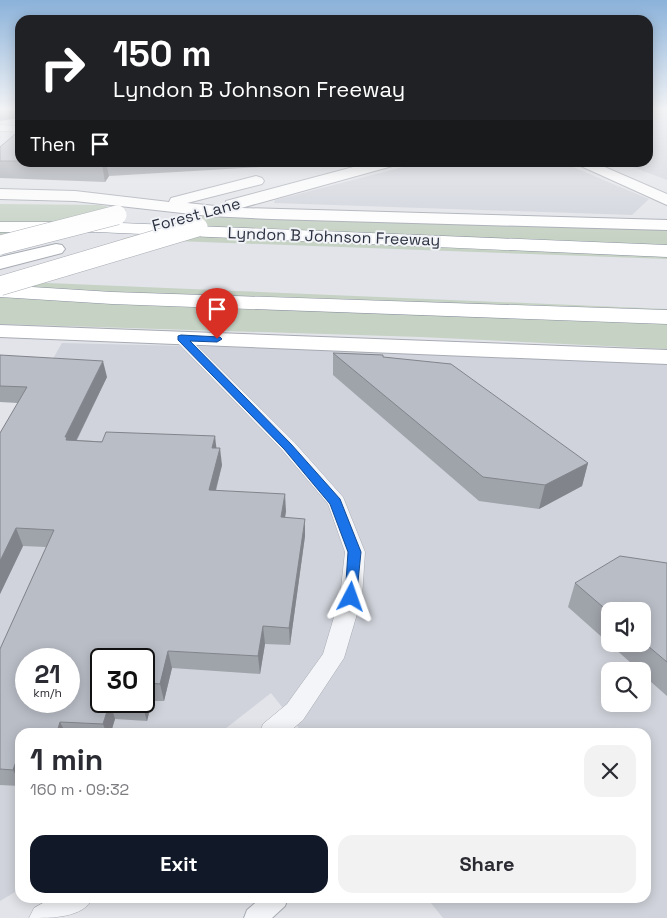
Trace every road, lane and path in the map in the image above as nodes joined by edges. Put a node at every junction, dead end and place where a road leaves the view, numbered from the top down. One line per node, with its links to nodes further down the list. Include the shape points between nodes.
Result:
1 (325, 167): 5 (main road, Forest Lane)
2 (363, 167): 5 (main road, Forest Lane)
3 (591, 167): 6 (main road)
4 (620, 167): 7 (main road)
5 (306, 177): 12 (main road, Forest Lane); 14 (main road, via 291,194 290,203)
6 (622, 180): 10 (main road); 16 (main road, via 654,208 650,215)
7 (667, 186)
8 (0, 194): 9 (main road)
9 (75, 196): 11 (main road, Lyndon B Johnson Freeway); 11 (main road, Forest Lane, via 166,191 268,178); 20 (main road, via 80,206 73,214)
10 (667, 200)
11 (161, 206): 12 (main road, Lyndon B Johnson Freeway); 21 (main road, Forest Lane, bridge)
12 (209, 211): 13 (main road, Lyndon B Johnson Freeway); 23 (main road, Forest Lane)
13 (271, 214): 14 (main road, Lyndon B Johnson Freeway); 24 (main road, bridge, via 232,218 198,227)
14 (325, 217): 16 (main road, Lyndon B Johnson Freeway)
15 (0, 221): 19 (highway)
16 (632, 223): 17 (main road, Lyndon B Johnson Freeway)
17 (667, 225)
18 (0, 227): 19 (highway, Lyndon B Johnson Freeway)
19 (96, 227): 22 (highway, Lyndon B Johnson Freeway)
20 (0, 234)
21 (0, 245)
22 (667, 251)
23 (0, 263)
24 (0, 286)
25 (0, 291): 26 (highway, via 112,298)
26 (667, 317)
27 (0, 331): 28 (main road)
28 (181, 338): 29 (main road); 30 (street, via 288,446 336,502 355,552 351,597 333,658 295,712)
29 (667, 357)
30 (277, 728)
31 (70, 903): 33 (street)
32 (272, 903): 34 (street)
33 (44, 918)
34 (255, 918)

